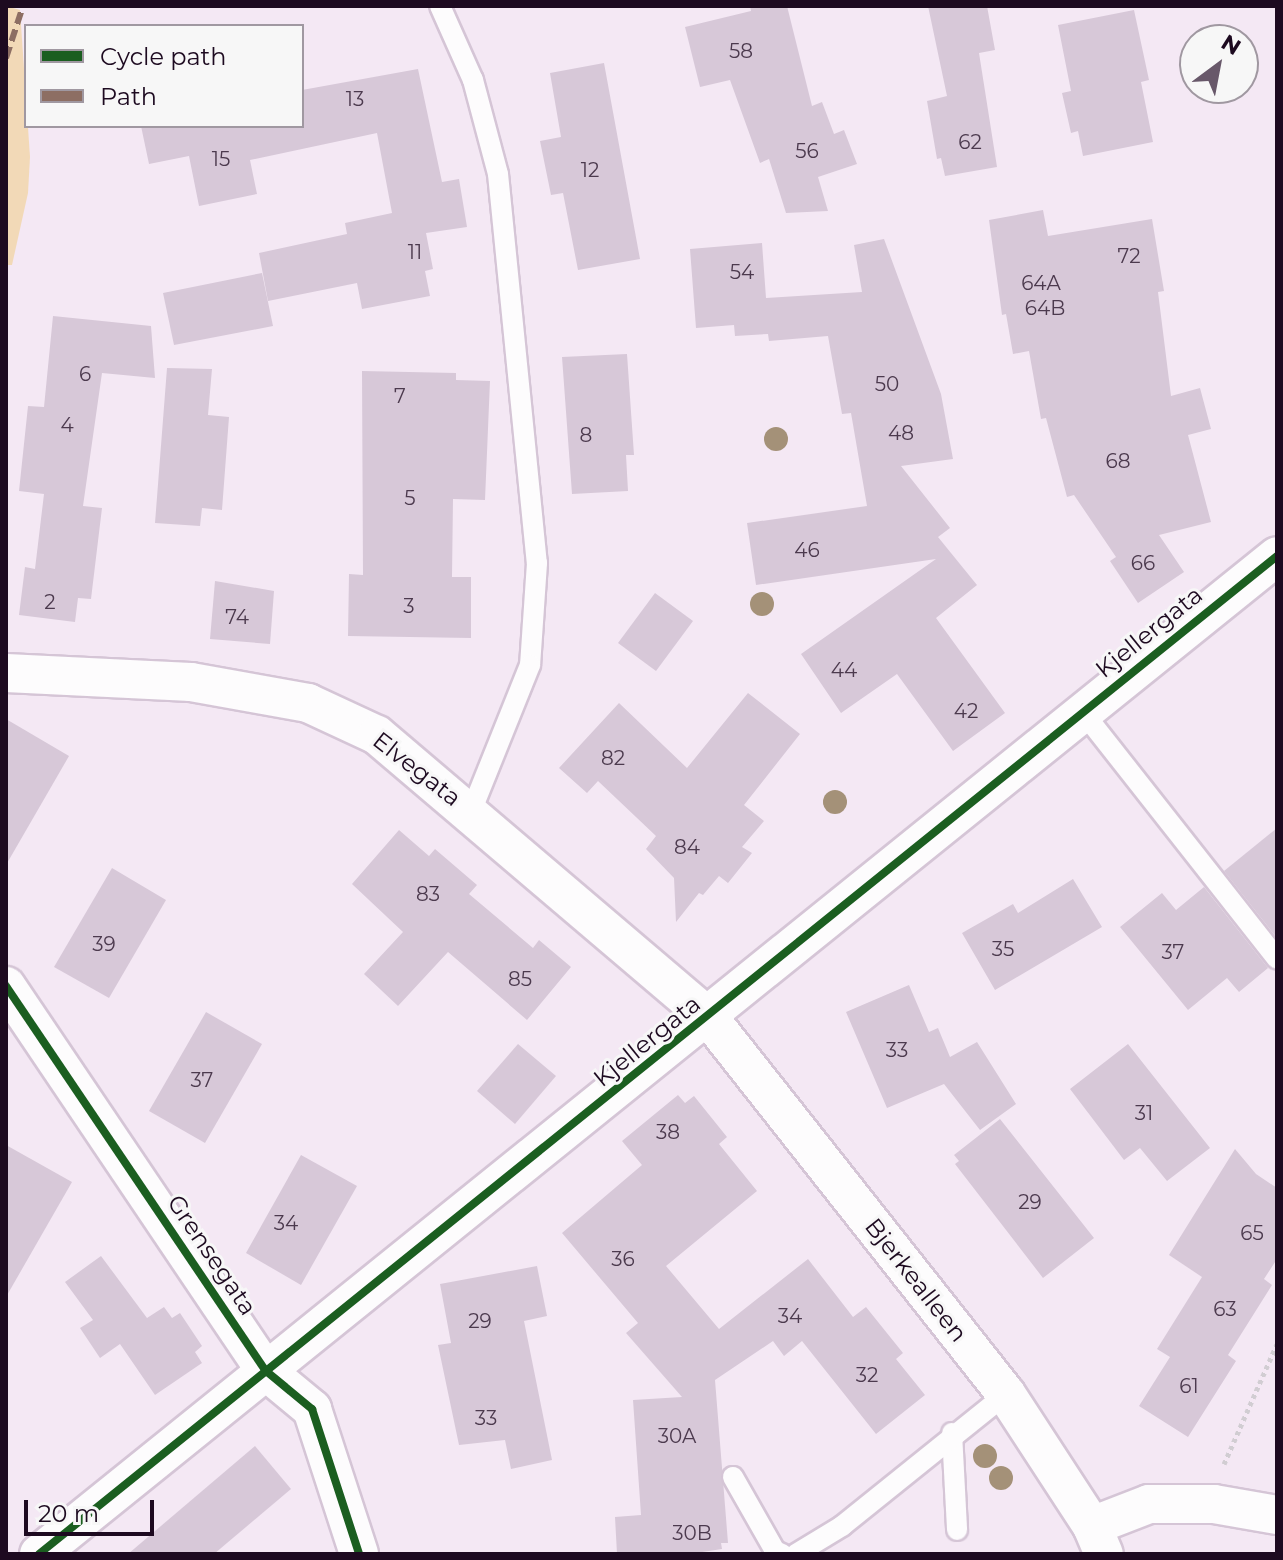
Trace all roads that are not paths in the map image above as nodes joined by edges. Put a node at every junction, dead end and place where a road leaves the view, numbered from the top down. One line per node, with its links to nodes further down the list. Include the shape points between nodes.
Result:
1 (440, 6): 5 (lane, via 473,80 498,174 537,563 530,665)
2 (1277, 556): 4 (street, Kjellergata)
3 (6, 673): 5 (street, Elvegata, via 191,682 308,703 377,735)
4 (1082, 711): 6 (lane); 8 (street, Kjellergata)
5 (471, 812): 8 (street, Elvegata)
6 (1277, 959)
7 (6, 986): 9 (street, Grensegata)
8 (709, 1018): 9 (street, Kjellergata); 10 (street, Bjerkealleen)
9 (266, 1371): 16 (street, Kjellergata); 17 (street, Grensegata, via 312,1409)
10 (1006, 1394): 11 (lane); 15 (street, Bjerkealleen)
11 (952, 1433): 14 (lane); 19 (lane, via 842,1526)
12 (733, 1477): 18 (lane, via 775,1551)
13 (1277, 1515): 15 (street, via 1214,1504 1149,1504)
14 (957, 1530)
15 (1098, 1540)
16 (39, 1554)
17 (359, 1554)
18 (782, 1554)
19 (796, 1554)

